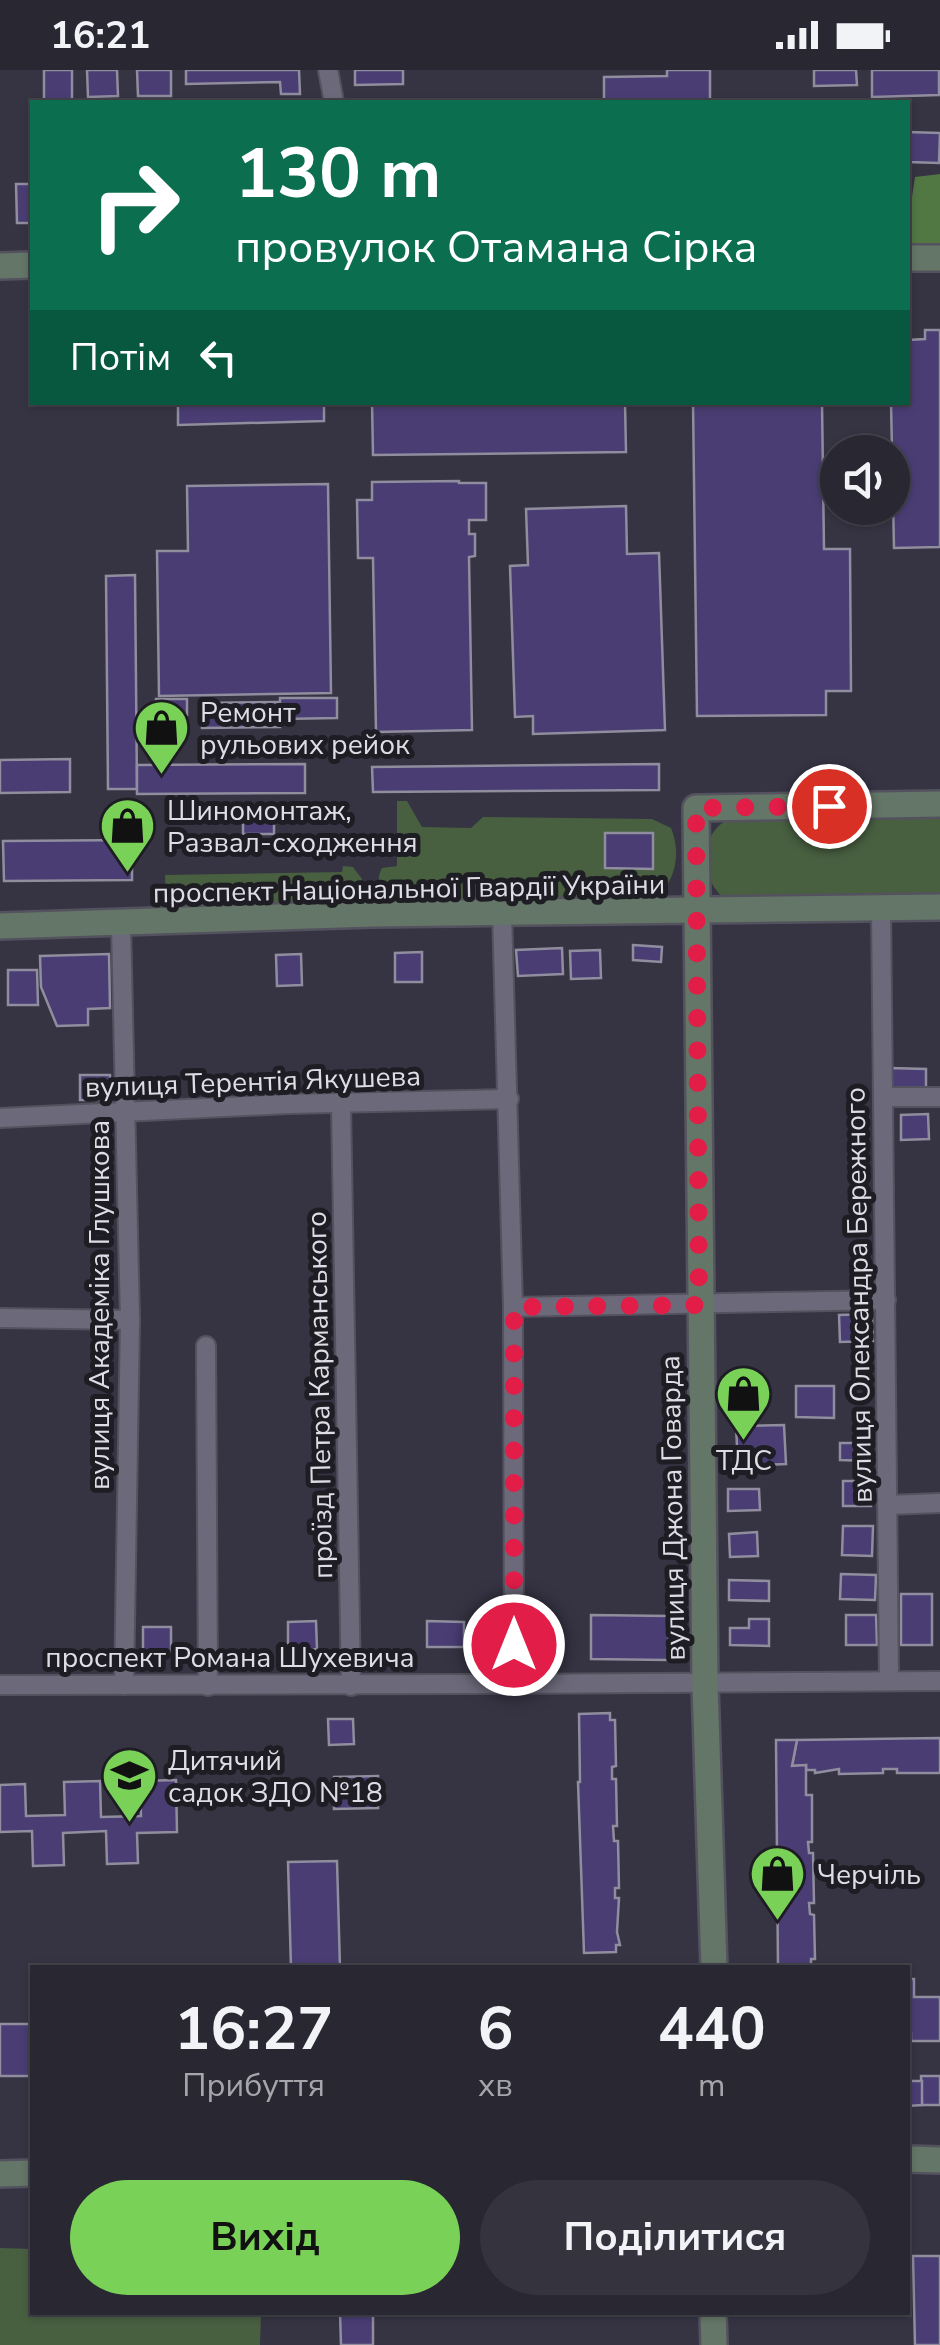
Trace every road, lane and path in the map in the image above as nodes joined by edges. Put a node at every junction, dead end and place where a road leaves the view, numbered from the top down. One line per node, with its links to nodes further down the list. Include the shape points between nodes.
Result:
1 (328, 70): 2 (street)
2 (334, 100)
3 (910, 258): 4 (street)
4 (940, 258)
5 (30, 265): 6 (street)
6 (0, 266)
7 (940, 804): 11 (street, вулиця Джона Говарда, via 696,808)
8 (940, 907): 9 (street, проспект Національної Гвардії України)
9 (881, 908): 11 (street, проспект Національної Гвардії України); 15 (street, вулиця Олександра Бережного)
10 (502, 912): 11 (street, проспект Національної Гвардії України); 12 (street, проспект Національної Гвардії України); 16 (street)
11 (696, 912): 21 (street, вулиця Джона Говарда)
12 (121, 925): 13 (street, проспект Національної Гвардії України); 18 (street, вулиця Академіка Глушкова)
13 (0, 926)
14 (940, 1096): 15 (street)
15 (883, 1097): 20 (street, вулиця Олександра Бережного)
16 (508, 1099): 17 (street, вулиця Терентія Якушева); 22 (street)
17 (341, 1103): 18 (street, вулиця Терентія Якушева); 35 (street, проїзд Петра Карманського)
18 (126, 1114): 19 (street, вулиця Терентія Якушева); 24 (street, вулиця Академіка Глушкова)
19 (0, 1118)
20 (886, 1300): 21 (street); 27 (street, вулиця Олександра Бережного)
21 (699, 1305): 22 (street); 31 (street, вулиця Джона Говарда)
22 (514, 1307): 29 (street)
23 (0, 1318): 24 (street)
24 (130, 1320): 33 (street, вулиця Академіка Глушкова)
25 (206, 1346): 34 (street)
26 (940, 1503): 27 (street)
27 (888, 1505): 30 (street, вулиця Олександра Бережного)
28 (940, 1681): 30 (street, проспект Романа Шухевича)
29 (514, 1682): 31 (street, проспект Романа Шухевича); 35 (street, проспект Романа Шухевича)
30 (889, 1682): 31 (street, проспект Романа Шухевича)
31 (705, 1684): 36 (street, вулиця Джона Говарда)
32 (0, 1685): 33 (street, проспект Романа Шухевича)
33 (124, 1685): 34 (street, проспект Романа Шухевича)
34 (208, 1686): 35 (street, проспект Романа Шухевича)
35 (351, 1686)
36 (714, 1965)
37 (910, 2160): 38 (street)
38 (940, 2160)
39 (30, 2173): 40 (street)
40 (0, 2174)
41 (713, 2315): 42 (street)
42 (714, 2345)

